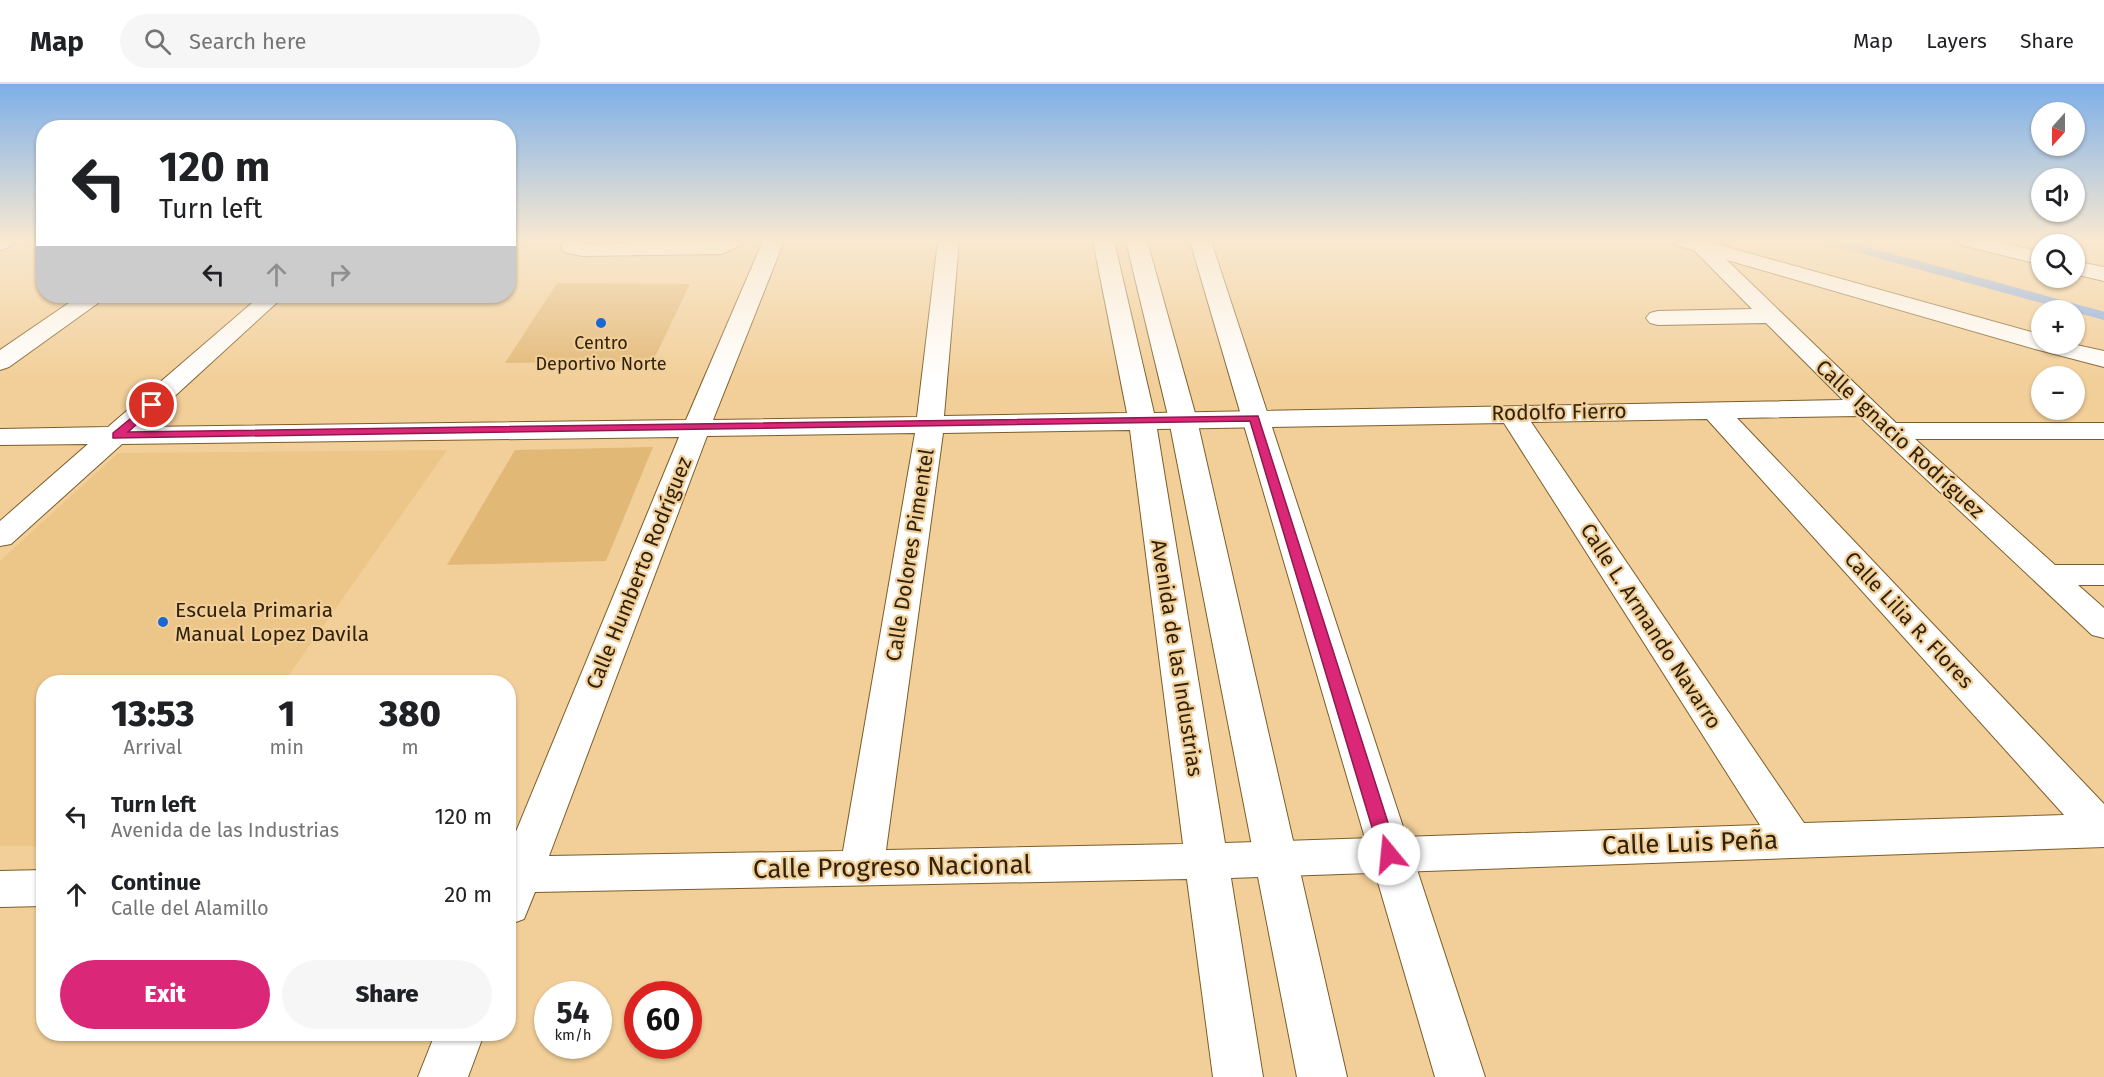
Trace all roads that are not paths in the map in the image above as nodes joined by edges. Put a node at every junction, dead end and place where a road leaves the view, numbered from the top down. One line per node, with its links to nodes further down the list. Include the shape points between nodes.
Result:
1 (754, 287): 23 (main road, Calle Humberto Rodríguez)
2 (943, 287): 22 (main road, Calle Dolores Pimentel)
3 (1113, 287): 20 (main road, Avenida de las Industrias)
4 (1148, 287): 21 (main road)
5 (1214, 287): 19 (main road)
6 (1740, 287): 10 (main road, Calle Ignacio Rodríguez)
7 (1846, 287): 12 (main road)
8 (83, 303): 15 (main road)
9 (265, 303): 26 (main road)
10 (1772, 316): 11 (main road); 16 (main road, Calle Ignacio Rodríguez)
11 (1658, 318)
12 (2031, 340)
13 (2085, 354): 14 (main road)
14 (2104, 359)
15 (0, 362)
16 (1864, 408): 17 (main road, Rodolfo Fierro); 24 (main road, Calle Ignacio Rodríguez)
17 (1714, 410): 18 (main road, Rodolfo Fierro); 32 (main road, Calle Lilia R. Flores)
18 (1511, 412): 19 (main road, Rodolfo Fierro); 33 (main road, Calle L. Armando Navarro)
19 (1254, 418): 21 (main road); 34 (main road)
20 (1142, 420): 21 (main road); 22 (main road); 36 (main road, Avenida de las Industrias)
21 (1183, 420): 35 (main road)
22 (930, 424): 23 (main road); 37 (main road, Calle Dolores Pimentel)
23 (697, 426): 26 (main road); 38 (main road, Calle Humberto Rodríguez)
24 (1888, 431): 25 (main road); 29 (main road, Calle Ignacio Rodríguez)
25 (2104, 431)
26 (117, 436): 27 (main road); 28 (main road)
27 (0, 437)
28 (0, 537)
29 (2045, 575): 30 (main road); 31 (main road, Calle Ignacio Rodríguez)
30 (2104, 575)
31 (2104, 627)
32 (2104, 830): 33 (main road, Calle Luis Peña)
33 (1792, 840): 34 (main road, Calle Luis Peña)
34 (1389, 854): 35 (main road, Calle Luis Peña); 46 (main road)
35 (1276, 857): 36 (main road, Calle Progreso Nacional); 45 (main road)
36 (1208, 861): 37 (main road, Calle Progreso Nacional); 44 (main road, Avenida de las Industrias)
37 (862, 867): 39 (main road, Calle Progreso Nacional)
38 (516, 876)
39 (516, 886)
40 (36, 888): 41 (main road)
41 (0, 889)
42 (457, 1041): 43 (main road)
43 (443, 1077)
44 (1238, 1077)
45 (1322, 1077)
46 (1460, 1077)

